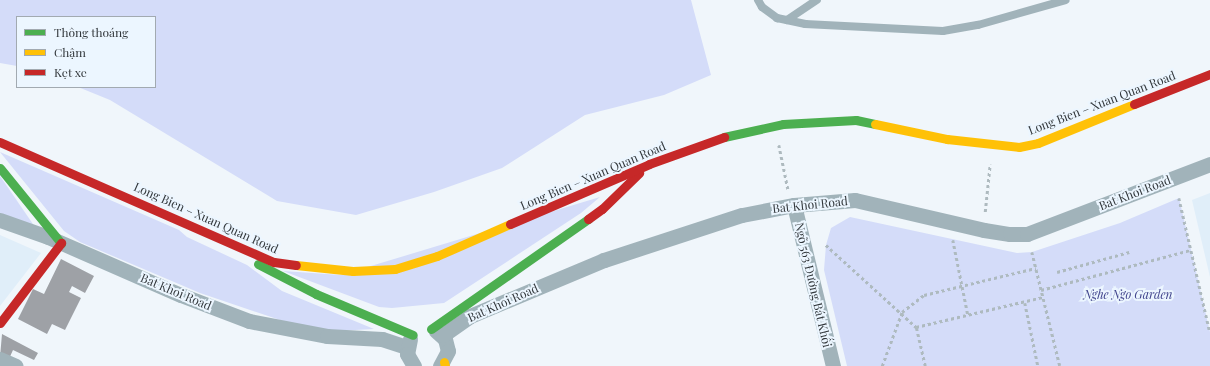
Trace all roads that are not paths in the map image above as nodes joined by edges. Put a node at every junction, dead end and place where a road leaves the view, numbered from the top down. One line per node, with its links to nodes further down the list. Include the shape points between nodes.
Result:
1 (758, 0): 4 (lane, via 762,7 778,18)
2 (817, 0): 4 (lane)
3 (1066, 0): 4 (lane, via 978,25 943,31 804,24)
4 (787, 20)
5 (1210, 74): 7 (main road, Long Bien – Xuan Quan Road, via 1038,143 1019,147 947,139 856,120 783,124 716,139)
6 (0, 142): 12 (main road, Long Bien – Xuan Quan Road)
7 (649, 164): 12 (main road, Long Bien – Xuan Quan Road, via 437,256 395,269 352,271 274,262); 15 (main road, via 602,209)
8 (1210, 164): 10 (street, Bat Khoi Road, via 1027,234 984,230 855,200)
9 (0, 168): 13 (main road)
10 (794, 205): 15 (street, Bat Khoi Road, via 742,215 604,260); 20 (street, Ngõ 563 Đường Bát Khối)
11 (0, 220): 13 (street, Bat Khoi Road)
12 (208, 232): 16 (main road)
13 (61, 242): 14 (main road); 16 (street, Bat Khoi Road, via 181,295 249,321 326,336 382,339)
14 (0, 323)
15 (437, 332): 16 (street, Bat Khoi Road, via 418,331); 18 (street, via 448,351)
16 (410, 355)
17 (0, 359): 19 (street)
18 (443, 365)
19 (16, 366)
20 (833, 366)

